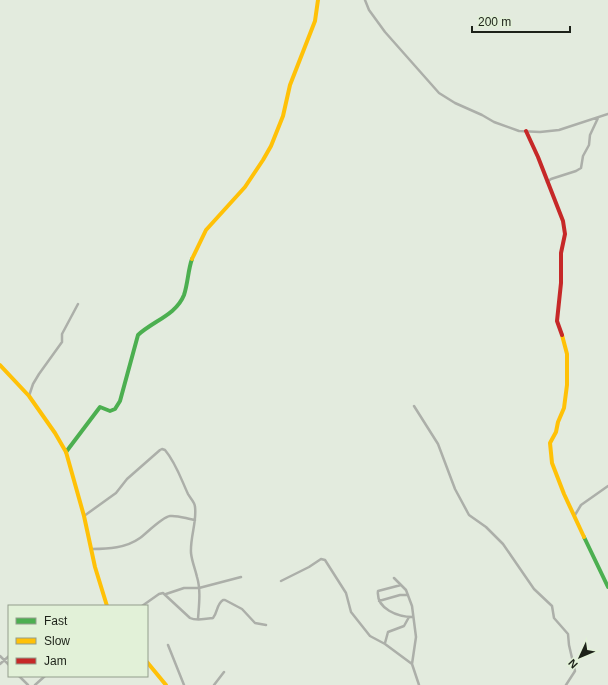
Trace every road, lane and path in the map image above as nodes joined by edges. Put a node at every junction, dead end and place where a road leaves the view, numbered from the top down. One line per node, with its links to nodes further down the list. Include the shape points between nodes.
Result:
1 (318, 0): 11 (street, via 315,21 290,85 279,130 261,164 235,199 203,235 189,269 182,300 168,314 138,335 116,409 110,411 100,407)
2 (366, 0): 5 (street, via 385,32 442,96 497,124)
3 (608, 114): 4 (street)
4 (599, 117): 5 (street, via 559,130); 6 (street, via 583,154 581,168)
5 (526, 131): 6 (street)
6 (547, 182): 13 (street, via 565,231 561,253 557,321 566,346 567,362 564,405 550,448 554,468)
7 (78, 304): 9 (street, via 62,334 62,342 39,374)
8 (0, 365): 9 (street)
9 (29, 397): 11 (street)
10 (414, 406): 50 (street, via 438,444 455,489 469,515 486,527 508,550 531,585 552,606 555,620 567,631 575,671)
11 (66, 452): 14 (street)
12 (608, 486): 13 (street, via 581,505)
13 (575, 515): 21 (street)
14 (84, 516): 15 (street, via 116,493 127,479 162,449 170,456 195,505); 16 (street)
15 (195, 520): 16 (street, via 168,516 139,539 110,549); 22 (street, via 191,535 191,552)
16 (92, 549): 26 (street, via 94,567)
17 (241, 577): 22 (street)
18 (394, 578): 20 (street)
19 (281, 581): 32 (street, via 321,559 324,560 346,593 351,612 370,636)
20 (401, 585): 24 (street); 25 (street, via 378,591)
21 (608, 587)
22 (199, 588): 23 (street, via 184,588); 30 (street)
23 (166, 594): 27 (street, via 159,594); 30 (street, via 190,618)
24 (409, 595): 25 (street, via 400,594); 29 (street)
25 (379, 601): 28 (street, via 394,613)
26 (107, 605)
27 (143, 605)
28 (409, 617): 29 (street); 32 (street, via 404,626 387,632)
29 (413, 617): 40 (street, via 416,637)
30 (198, 620): 31 (street, via 212,618 219,604 226,600 242,609 255,623)
31 (266, 625)
32 (386, 644): 40 (street)
33 (168, 645): 47 (street)
34 (0, 656): 36 (street)
35 (8, 657): 36 (street)
36 (4, 661): 38 (street); 39 (street)
37 (148, 663): 46 (street)
38 (0, 664)
39 (8, 664)
40 (412, 664): 49 (street)
41 (224, 672): 48 (street)
42 (20, 677): 44 (street)
43 (44, 677): 45 (street)
44 (28, 685)
45 (35, 685)
46 (166, 685)
47 (184, 685)
48 (214, 685)
49 (419, 685)
50 (566, 685)

